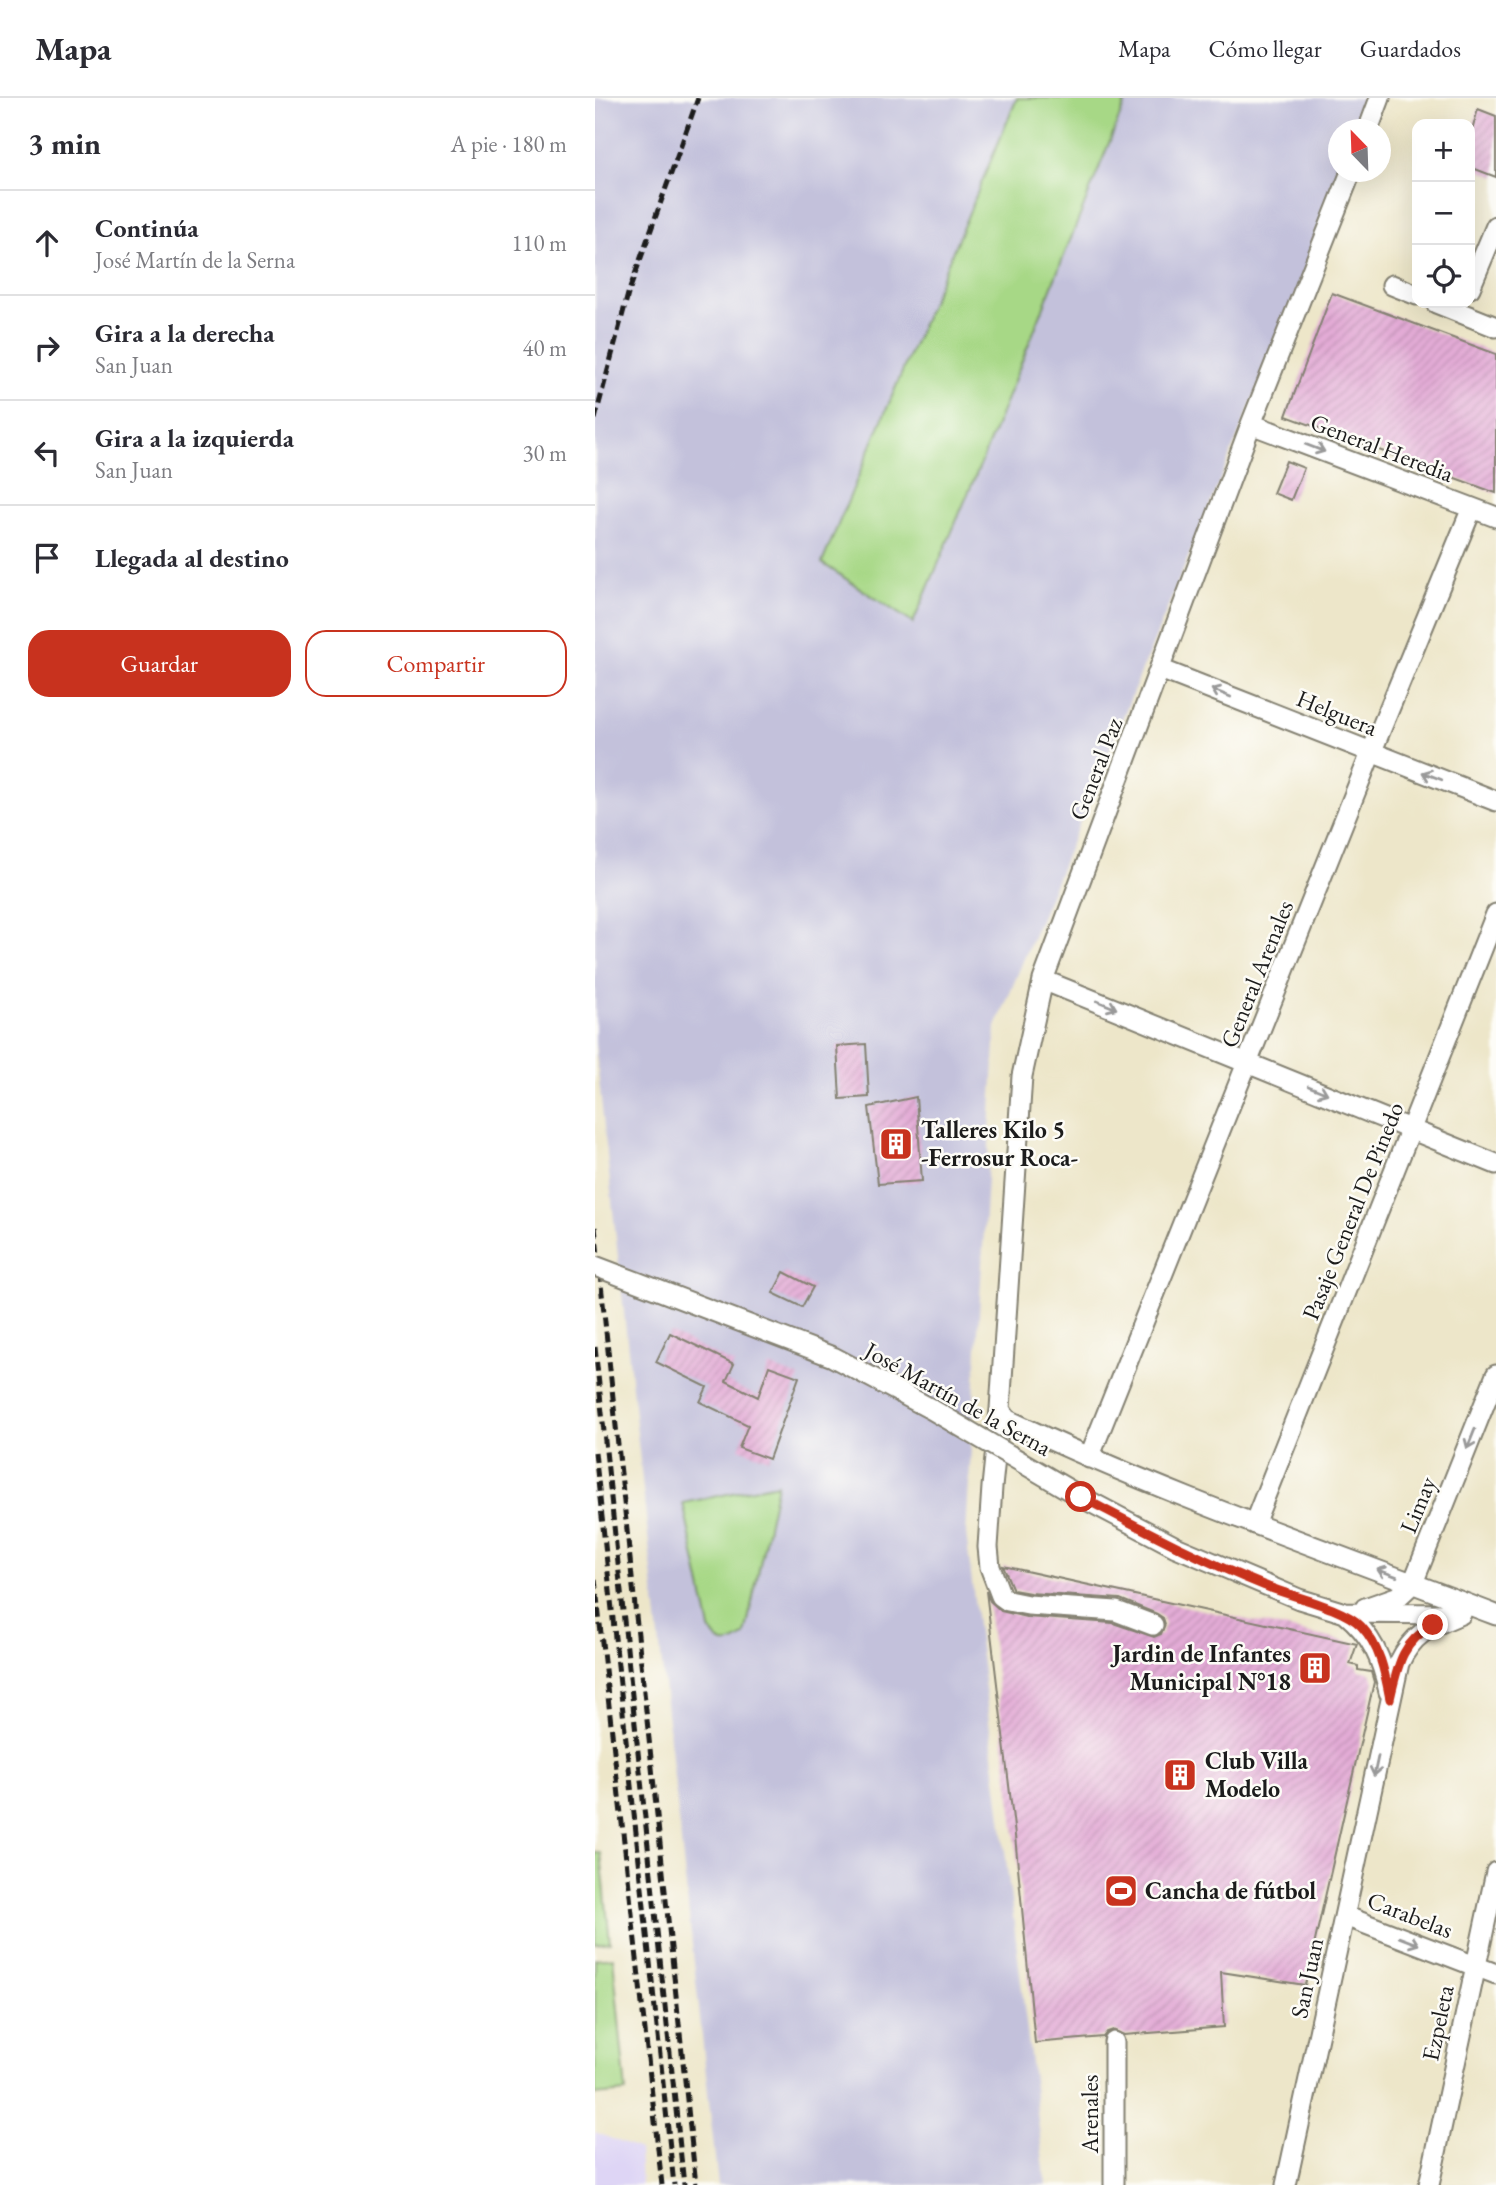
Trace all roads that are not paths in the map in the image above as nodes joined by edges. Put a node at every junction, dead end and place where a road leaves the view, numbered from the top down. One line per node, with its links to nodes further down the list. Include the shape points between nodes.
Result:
1 (1380, 98): 2 (street)
2 (1372, 119)
3 (1347, 182): 10 (street, General Paz)
4 (1496, 226): 5 (street)
5 (1475, 276)
6 (1392, 285): 7 (street)
7 (1412, 293)
8 (1463, 308): 9 (street)
9 (1496, 327)
10 (1251, 424): 11 (street, General Heredia, one-way to 11); 13 (street, General Paz)
11 (1472, 508): 12 (street, General Heredia); 14 (street, General Arenales)
12 (1496, 517)
13 (1160, 669): 14 (street, Helguera, one-way to 13); 17 (street, General Paz)
14 (1371, 753): 15 (street, Helguera, one-way to 14); 18 (street, General Arenales)
15 (1496, 801)
16 (1496, 914): 19 (street, Pasaje General De Pinedo)
17 (1043, 980): 18 (street, one-way to 18); 23 (street, General Paz, via 1021,1076)
18 (1249, 1062): 19 (street, one-way to 19); 24 (street, General Arenales)
19 (1412, 1128): 20 (street); 25 (street, Pasaje General De Pinedo)
20 (1496, 1164)
21 (595, 1266): 27 (street, José Martín de la Serna, bridge, via 833,1357 1177,1547 1262,1585)
22 (1496, 1375): 26 (street, Limay, one-way to 26)
23 (1000, 1409): 24 (street, José Martín de la Serna, via 1006,1419); 30 (street, General Paz, via 988,1547 1001,1596 1028,1605 1116,1611)
24 (1089, 1458): 25 (street, José Martín de la Serna)
25 (1254, 1524): 26 (street, José Martín de la Serna, one-way to 25)
26 (1413, 1583): 27 (street, via 1399,1597); 29 (street, José Martín de la Serna)
27 (1345, 1613): 28 (street, José Martín de la Serna); 31 (street, San Juan, via 1361,1626 1379,1654)
28 (1461, 1614): 29 (street, José Martín de la Serna); 31 (street, San Juan, via 1420,1632 1408,1645)
29 (1496, 1616)
30 (1153, 1625)
31 (1390, 1699): 33 (street, San Juan, one-way to 33)
32 (1496, 1872): 34 (street, Ezpeleta)
33 (1345, 1916): 34 (street, Carabelas, one-way to 34); 38 (street, San Juan)
34 (1475, 1965): 35 (street, Carabelas); 39 (street, Ezpeleta)
35 (1496, 1974)
36 (1114, 2042): 37 (street, Arenales)
37 (1114, 2185)
38 (1286, 2185)
39 (1429, 2185)

